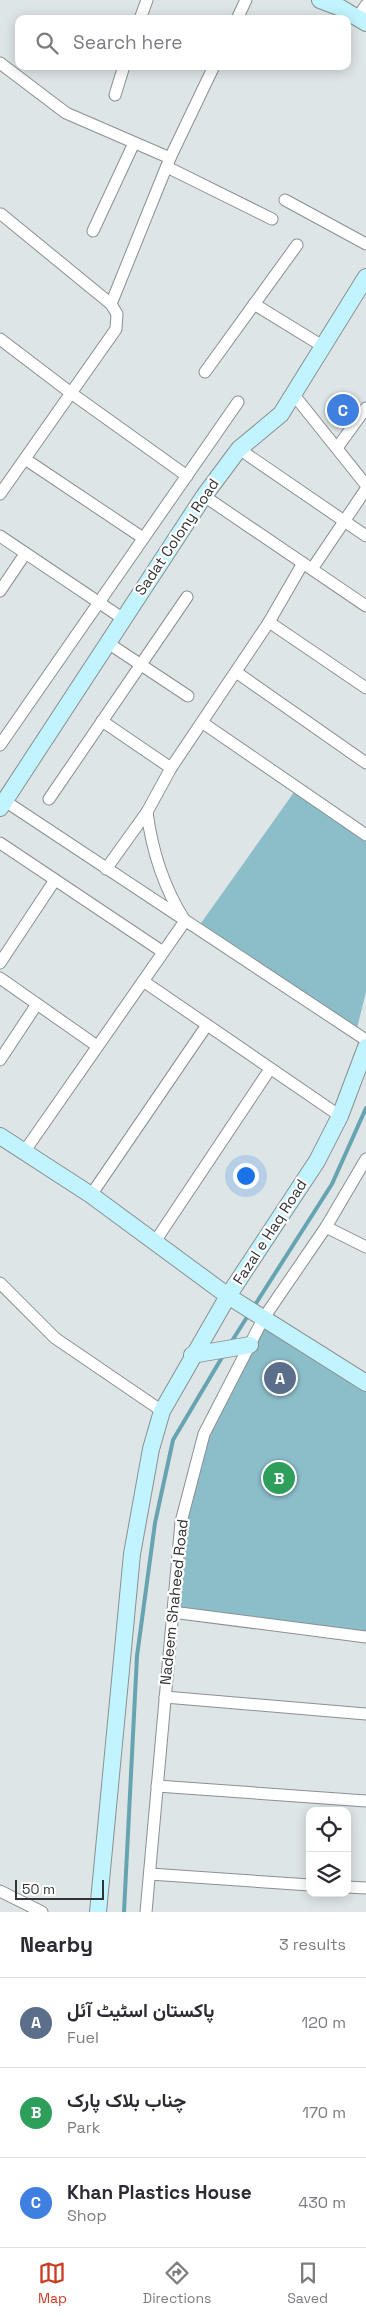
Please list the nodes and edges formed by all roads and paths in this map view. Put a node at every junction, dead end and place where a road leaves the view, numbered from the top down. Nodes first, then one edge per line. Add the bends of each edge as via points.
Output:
1 (147, 0) edge
2 (246, 0) edge
3 (320, 0) edge
4 (141, 15) edge
5 (239, 15) edge
6 (363, 15) edge
7 (0, 63) edge
8 (123, 70) edge
9 (212, 70) edge
10 (114, 95) dead end
11 (134, 143) junction
12 (168, 163) junction
13 (285, 200) dead end
14 (1, 214) edge
15 (272, 219) dead end
16 (93, 231) dead end
17 (366, 244) edge
18 (297, 245) dead end
19 (366, 277) edge
20 (112, 304) junction
21 (254, 304) junction
22 (0, 338) edge
23 (324, 347) junction
24 (205, 372) dead end
25 (71, 393) junction
26 (294, 395) junction
27 (238, 402) dead end
28 (366, 408) edge
29 (337, 448) junction
30 (238, 449) junction
31 (25, 459) junction
32 (187, 476) junction
33 (366, 485) edge
34 (366, 489) edge
35 (0, 494) edge
36 (204, 496) junction
37 (343, 520) junction
38 (0, 536) edge
39 (366, 536) edge
40 (143, 538) junction
41 (26, 554) junction
42 (307, 566) junction
43 (0, 592) edge
44 (186, 598) dead end
45 (98, 603) junction
46 (366, 606) edge
47 (122, 618) junction
48 (269, 622) junction
49 (108, 643) junction
50 (140, 665) junction
51 (236, 672) junction
52 (366, 688) edge
53 (188, 696) dead end
54 (102, 721) junction
55 (203, 722) junction
56 (0, 745) edge
57 (366, 763) edge
58 (171, 768) junction
59 (49, 799) dead end
60 (2, 805) edge
61 (147, 812) junction
62 (366, 835) edge
63 (0, 843) edge
64 (106, 869) junction
65 (55, 880) junction
66 (185, 921) junction
67 (163, 952) junction
68 (0, 963) edge
69 (0, 978) edge
70 (143, 981) junction
71 (37, 1004) junction
72 (207, 1025) junction
73 (366, 1040) edge
74 (97, 1046) junction
75 (366, 1047) edge
76 (0, 1060) edge
77 (270, 1069) junction
78 (340, 1116) junction
79 (0, 1136) edge
80 (24, 1152) junction
81 (366, 1159) edge
82 (362, 1175) edge
83 (91, 1196) junction
84 (326, 1227) junction
85 (154, 1243) junction
86 (366, 1247) edge
87 (0, 1284) edge
88 (232, 1299) junction
89 (261, 1317) junction
90 (248, 1345) junction
91 (192, 1355) junction
92 (366, 1383) edge
93 (162, 1411) junction
94 (172, 1612) junction
95 (366, 1637) edge
96 (165, 1697) junction
97 (366, 1714) edge
98 (157, 1786) junction
99 (366, 1801) edge
100 (150, 1874) junction
101 (306, 1885) edge
102 (351, 1887) edge
103 (366, 1888) edge
104 (0, 1891) edge
105 (42, 1912) edge
106 (98, 1912) edge
107 (146, 1912) edge

1 - 4 street
2 - 5 street
3 - 6 street
7 - 11 street via 66,114
8 - 10 street
9 - 12 street
11 - 12 street
11 - 16 street
12 - 15 street
12 - 20 street
13 - 17 street
14 - 20 street
18 - 21 street
19 - 23 street, Sadat Colony Road
20 - 25 street via 117,314 116,329
21 - 23 street
21 - 24 street
22 - 25 street
23 - 26 street, Sadat Colony Road
25 - 31 street
25 - 32 street
26 - 29 street
26 - 30 street, Sadat Colony Road via 281,414
27 - 32 street
28 - 29 street
29 - 33 street
30 - 36 street, Sadat Colony Road
30 - 37 street
31 - 35 street
31 - 40 street
32 - 40 street
34 - 37 street
36 - 42 street
36 - 47 street, Sadat Colony Road
37 - 39 street
37 - 42 street
38 - 41 street
40 - 45 street
41 - 43 street
41 - 45 street
42 - 46 street
42 - 48 street
44 - 50 street
45 - 47 street
45 - 56 street
47 - 49 street, Sadat Colony Road
48 - 51 street
48 - 52 street
49 - 50 street
49 - 60 street, Sadat Colony Road
50 - 53 street
50 - 54 street
51 - 55 street
51 - 57 street
54 - 58 street
54 - 59 street
55 - 58 street
55 - 62 street
58 - 61 street
60 - 64 street
61 - 64 street
61 - 66 street via 161,875
63 - 65 street
64 - 66 street
65 - 67 street
65 - 68 street
66 - 67 street
66 - 73 street
67 - 70 street
69 - 71 street
70 - 72 street
70 - 74 street
71 - 74 street
71 - 76 street
72 - 77 street
72 - 83 street
74 - 80 street
75 - 78 street, Fazal e Haq Road
77 - 78 street
77 - 85 street
78 - 88 street, Fazal e Haq Road via 317,1160
79 - 80 street
80 - 83 street
81 - 82 street, Nadeem Shaheed Road
82 - 84 street, Nadeem Shaheed Road
83 - 85 street
84 - 86 street
84 - 89 street, Nadeem Shaheed Road
85 - 88 street
87 - 93 street via 55,1338
88 - 89 street
88 - 91 street, Fazal e Haq Road
89 - 90 street, Nadeem Shaheed Road
89 - 92 street
90 - 91 street
90 - 94 street, Nadeem Shaheed Road via 204,1434 181,1522
91 - 93 street, Fazal e Haq Road
93 - 106 street via 151,1449 132,1554
94 - 95 street
94 - 96 street, Nadeem Shaheed Road
96 - 97 street
96 - 98 street, Nadeem Shaheed Road
98 - 99 street
98 - 100 street, Nadeem Shaheed Road
100 - 101 street
100 - 107 street, Nadeem Shaheed Road
102 - 103 street
104 - 105 street

